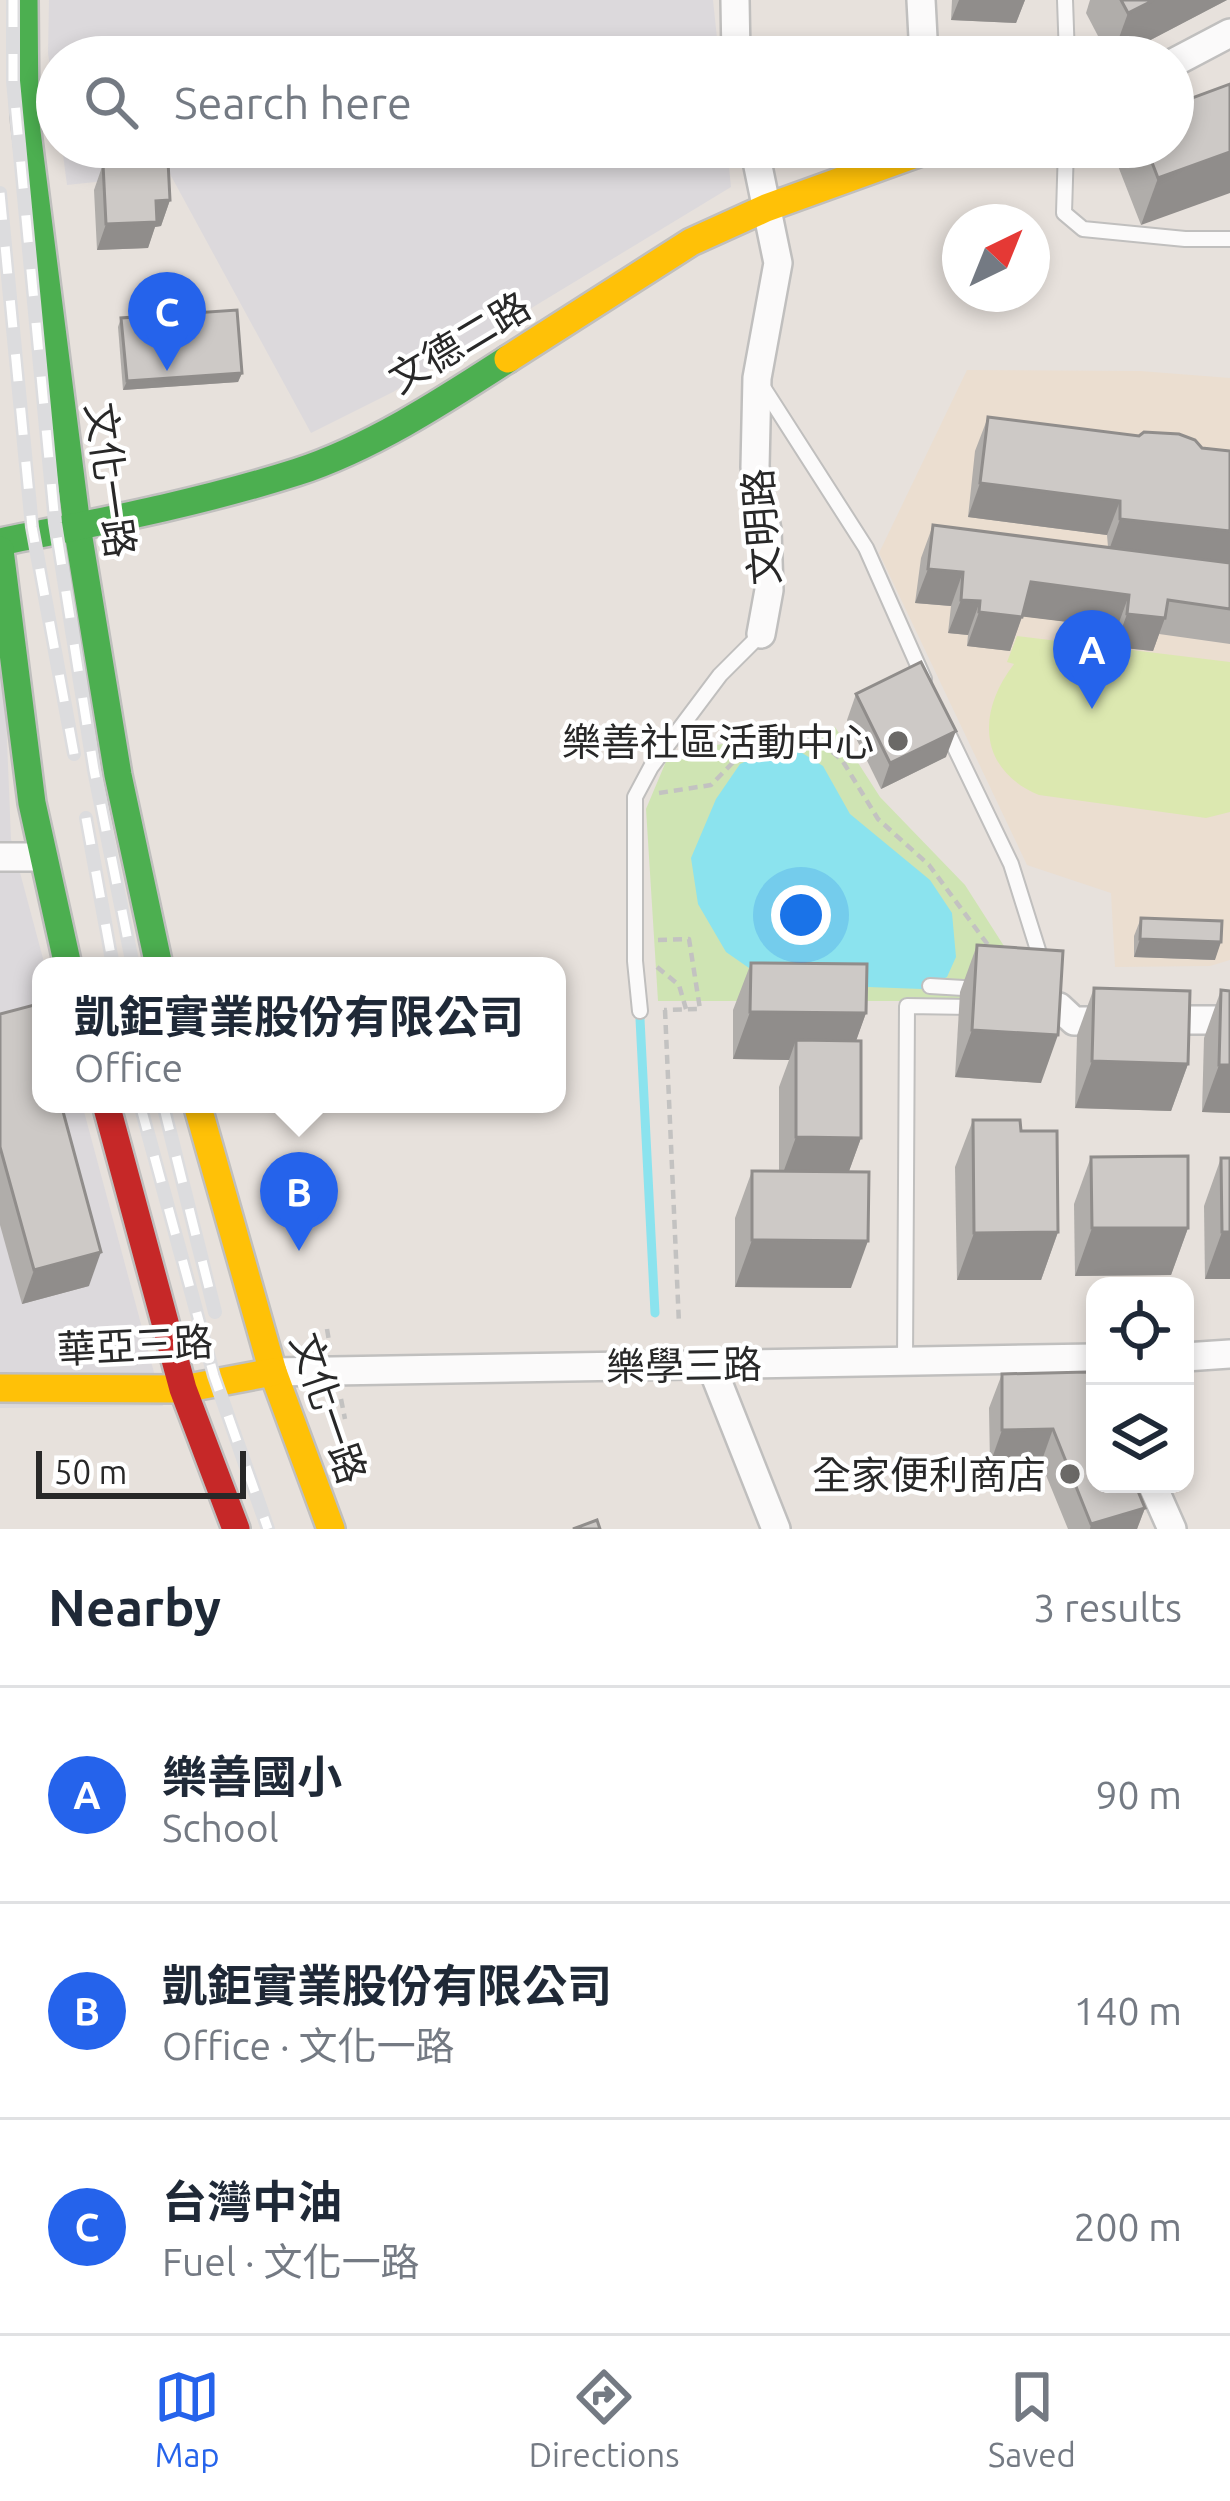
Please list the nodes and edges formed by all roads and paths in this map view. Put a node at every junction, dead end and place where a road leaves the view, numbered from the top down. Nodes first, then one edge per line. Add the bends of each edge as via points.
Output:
1 (24, 0) edge
2 (735, 0) edge
3 (921, 0) edge
4 (1065, 0) edge
5 (1230, 33) edge
6 (736, 36) edge
7 (923, 36) edge
8 (1066, 36) edge
9 (1194, 53) edge
10 (12, 116) edge
11 (758, 168) edge
12 (876, 168) edge
13 (1065, 168) edge
14 (766, 208) junction
15 (1230, 239) edge
16 (757, 378) junction
17 (77, 526) junction
18 (0, 546) edge
19 (760, 634) joint
20 (932, 697) edge
21 (941, 718) edge
22 (635, 797) junction
23 (0, 856) edge
24 (42, 857) junction
25 (636, 941) junction
26 (66, 957) edge
27 (157, 957) edge
28 (1006, 961) edge
29 (635, 962) junction
30 (929, 986) dead end
31 (990, 989) edge
32 (1049, 997) joint
33 (994, 1007) edge
34 (665, 1010) junction
35 (686, 1010) junction
36 (640, 1011) joint
37 (1230, 1020) edge
38 (108, 1113) edge
39 (200, 1113) edge
40 (679, 1324) dead end
41 (1230, 1354) edge
42 (1194, 1356) edge
43 (1086, 1358) edge
44 (905, 1361) junction
45 (712, 1365) junction
46 (272, 1372) junction
47 (0, 1388) edge
48 (183, 1389) junction
49 (1156, 1493) edge
50 (236, 1529) edge
51 (331, 1529) edge
52 (776, 1529) edge
53 (1172, 1529) edge

1 - 10 street, 文化一路
2 - 6 street
3 - 7 street
4 - 8 lane
5 - 9 street
10 - 17 street, 文化一路
11 - 14 street, 文明路
12 - 14 street, 文德二路
13 - 15 lane via 1064,213 1083,229
14 - 16 street, 文明路 via 778,263
14 - 17 street, 文德二路 via 691,242 477,380 317,463
16 - 19 street, 文明路 via 755,466 769,590
16 - 20 lane via 866,548
17 - 18 street, 文德二路
17 - 27 street, 文化一路
18 - 24 street
19 - 22 lane, 文明路 via 720,675
21 - 32 lane via 1011,864
22 - 25 lane
22 - 28 path via 711,785 746,749 787,737 819,741 842,760 878,820 929,865
23 - 24 street
24 - 26 street
25 - 29 lane
25 - 35 path via 689,939 700,1009
29 - 35 path via 667,971
29 - 36 lane
30 - 31 lane
32 - 37 street via 1075,1021
33 - 44 lane via 907,1006
34 - 35 path
34 - 36 path
34 - 40 path
38 - 48 street
39 - 46 street, 文化一路
41 - 42 street
43 - 44 street, 樂學三路
44 - 45 street, 樂學三路
45 - 46 street, 樂學三路
45 - 52 street
46 - 48 street, 華亞三路
46 - 51 street, 文化一路
47 - 48 street, 華亞三路
48 - 50 street
49 - 53 street

